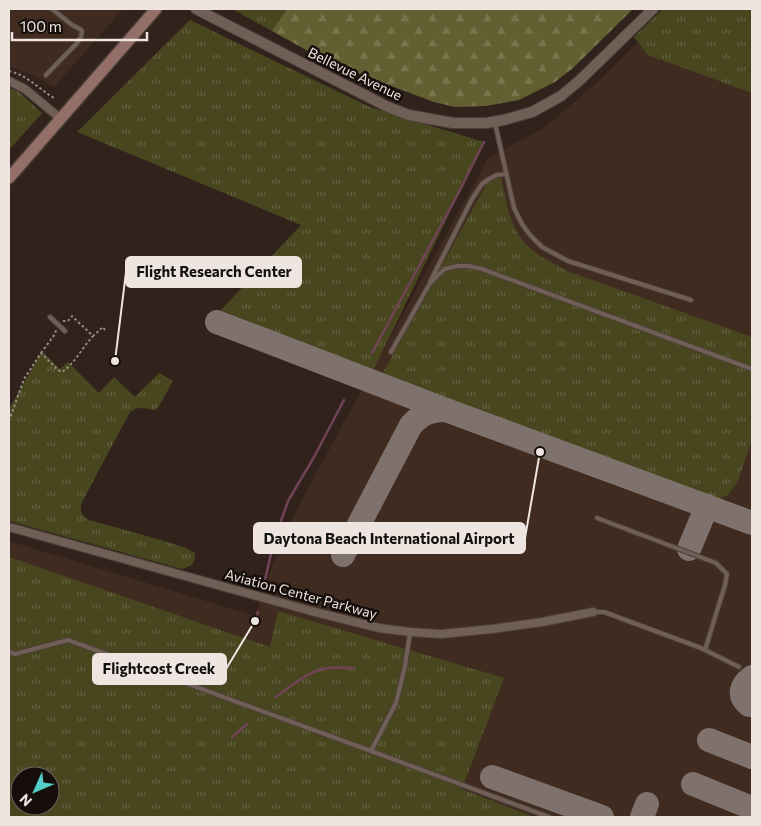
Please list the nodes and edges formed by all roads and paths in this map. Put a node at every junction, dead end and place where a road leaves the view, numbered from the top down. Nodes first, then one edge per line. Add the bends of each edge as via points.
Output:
1 (52, 9) edge
2 (156, 9) edge
3 (196, 9) edge
4 (653, 9) edge
5 (46, 75) dead end
6 (9, 81) edge
7 (60, 119) junction
8 (495, 121) junction
9 (506, 174) junction
10 (9, 178) edge
11 (428, 284) junction
12 (691, 300) dead end
13 (50, 317) dead end
14 (62, 321) dead end
15 (57, 327) dead end
16 (105, 330) dead end
17 (65, 331) dead end
18 (93, 336) junction
19 (391, 352) dead end
20 (41, 353) junction
21 (752, 369) edge
22 (9, 422) edge
23 (597, 518) dead end
24 (9, 526) edge
25 (592, 612) joint
26 (410, 632) junction
27 (705, 650) junction
28 (9, 652) edge
29 (739, 667) dead end
30 (371, 750) junction
31 (550, 817) edge

1 - 5 lane via 82,31 77,43
2 - 7 main road
3 - 8 street, Bellevue Avenue via 409,115 453,123
4 - 8 street, Bellevue Avenue via 561,96 532,112
6 - 7 street via 25,89
7 - 10 main road
8 - 9 lane
9 - 11 lane via 489,178 482,184
9 - 12 lane via 514,208 522,224 542,247 568,261
11 - 19 lane
11 - 21 lane via 445,269 470,266 482,269
13 - 17 lane
14 - 18 path via 68,321 72,316
15 - 20 path
16 - 18 path via 102,327
18 - 20 path via 62,372
20 - 22 path via 24,379
23 - 27 lane via 716,563 727,574
24 - 26 street, Aviation Center Parkway via 311,611 379,628
25 - 26 street, Aviation Center Parkway via 492,629 441,634
25 - 27 lane via 604,612
26 - 30 lane via 396,703
27 - 29 lane
28 - 30 lane via 15,654 68,640
30 - 31 lane

